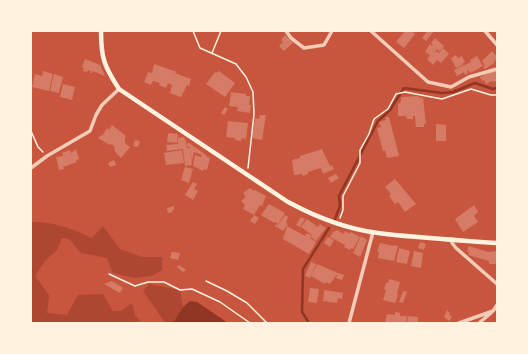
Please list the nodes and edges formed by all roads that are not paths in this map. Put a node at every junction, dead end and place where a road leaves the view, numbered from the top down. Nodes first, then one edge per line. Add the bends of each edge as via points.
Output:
1 (100, 31) edge
2 (286, 31) edge
3 (332, 31) edge
4 (371, 31) edge
5 (485, 31) edge
6 (497, 45) edge
7 (497, 69) edge
8 (119, 89) junction
9 (31, 168) edge
10 (373, 232) junction
11 (452, 239) junction
12 (497, 243) edge
13 (497, 284) edge
14 (497, 305) edge
15 (493, 311) junction
16 (350, 323) edge
17 (459, 323) edge
18 (479, 323) edge

1 - 8 main road via 103,59
2 - 3 street via 304,48 324,45
4 - 7 street via 428,82 451,87 469,76
5 - 6 street
8 - 9 street via 102,105 90,131
8 - 10 main road via 288,202 312,214
10 - 11 main road
10 - 16 street
11 - 12 main road
11 - 13 street via 456,248
14 - 15 street
15 - 17 street
15 - 18 street

